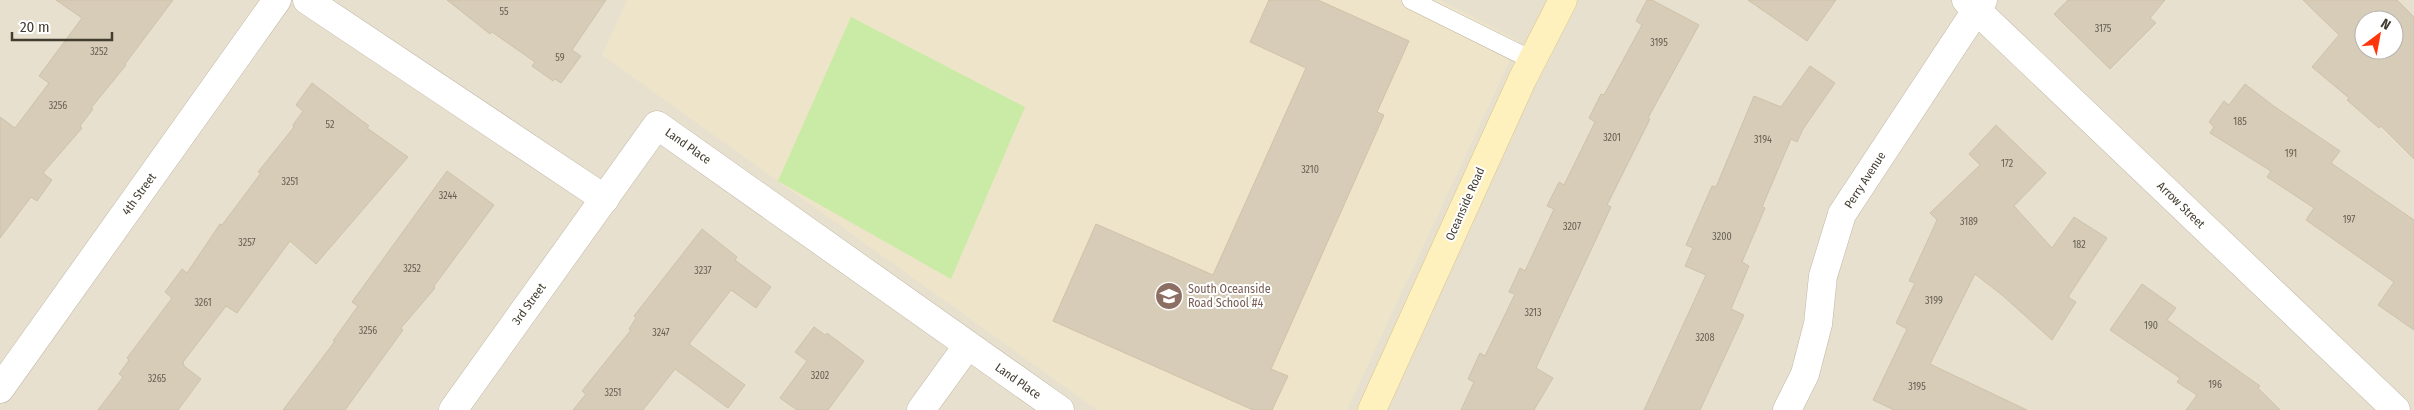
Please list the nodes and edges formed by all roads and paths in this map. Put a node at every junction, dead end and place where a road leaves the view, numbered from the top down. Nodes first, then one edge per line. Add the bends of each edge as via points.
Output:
1 (278, 0) edge
2 (307, 0) edge
3 (1411, 0) edge
4 (1563, 0) edge
5 (1975, 3) edge
6 (1532, 60) junction
7 (605, 198) junction
8 (968, 345) junction
9 (0, 389) edge
10 (454, 410) edge
11 (921, 410) edge
12 (1060, 410) edge
13 (1372, 410) edge
14 (1787, 410) edge
15 (2396, 410) edge

1 - 9 street, 4th Street
2 - 7 street
3 - 6 lane
4 - 6 main road, Oceanside Road
5 - 14 street, Perry Avenue via 1842,214 1823,276 1818,324 1805,374
5 - 15 street, Arrow Street
6 - 13 main road, Oceanside Road
7 - 8 street, Land Place via 657,125
7 - 10 street, 3rd Street
8 - 11 street
8 - 12 street, Land Place

